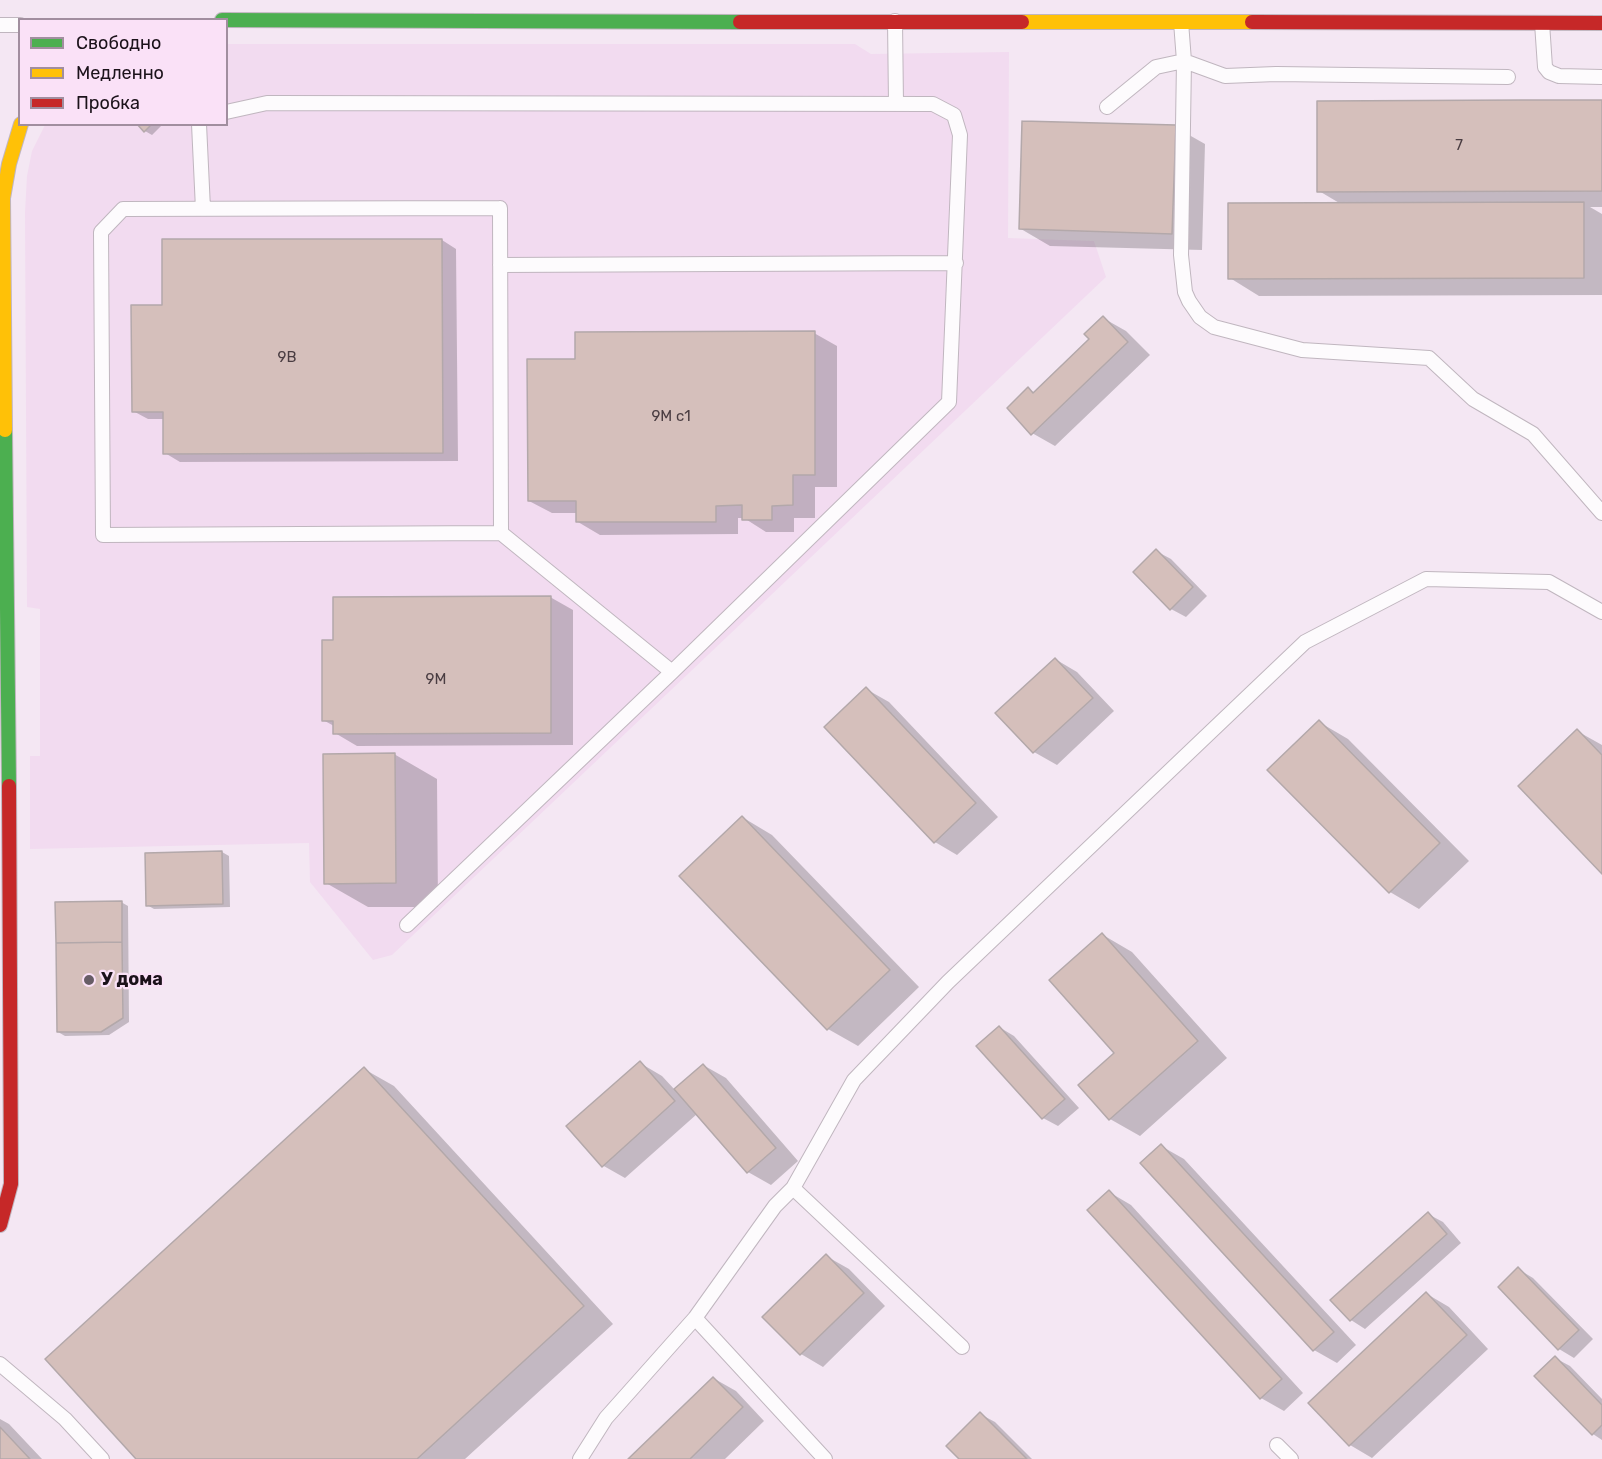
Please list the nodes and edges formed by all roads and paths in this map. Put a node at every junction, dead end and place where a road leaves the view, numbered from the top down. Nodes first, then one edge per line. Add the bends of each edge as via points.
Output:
1 (228, 20) edge
2 (895, 21) junction
3 (1181, 22) junction
4 (1542, 22) junction
5 (1602, 23) edge
6 (0, 25) edge
7 (18, 25) edge
8 (1184, 61) junction
9 (1508, 77) dead end
10 (1602, 77) edge
11 (896, 104) junction
12 (1107, 107) dead end
13 (228, 112) edge
14 (20, 126) edge
15 (200, 126) edge
16 (4, 164) edge
17 (203, 209) junction
18 (956, 263) junction
19 (500, 265) junction
20 (1602, 513) edge
21 (501, 533) junction
22 (1602, 612) edge
23 (672, 672) junction
24 (4, 772) edge
25 (407, 924) dead end
26 (6, 983) edge
27 (793, 1188) junction
28 (0, 1225) edge
29 (695, 1318) junction
30 (962, 1347) dead end
31 (0, 1364) edge
32 (1277, 1445) dead end
33 (102, 1459) edge
34 (580, 1459) edge
35 (825, 1459) edge
36 (1291, 1459) edge

1 - 2 street
2 - 3 street
2 - 11 lane
3 - 4 street
3 - 8 lane
4 - 5 street
4 - 10 lane via 1545,67 1549,72 1559,76
6 - 7 lane
8 - 9 lane via 1226,76
8 - 12 lane via 1156,67
8 - 20 lane via 1181,255 1185,292 1200,316 1214,327 1302,350 1429,358 1473,399 1533,434
11 - 13 lane via 267,103
11 - 18 lane via 933,104 954,115 960,135
14 - 16 street
15 - 17 lane
16 - 24 street
17 - 19 lane via 500,207
17 - 21 lane via 123,209 101,232 103,535
18 - 19 lane
18 - 23 lane via 949,402
19 - 21 lane
21 - 23 lane
22 - 27 lane via 1549,582 1426,579 1305,642 948,982 854,1080
23 - 25 lane
24 - 26 street
26 - 28 street via 11,1184
27 - 29 lane via 775,1206
27 - 30 lane
29 - 34 lane via 606,1418
29 - 35 lane
31 - 33 lane via 65,1419
32 - 36 lane

